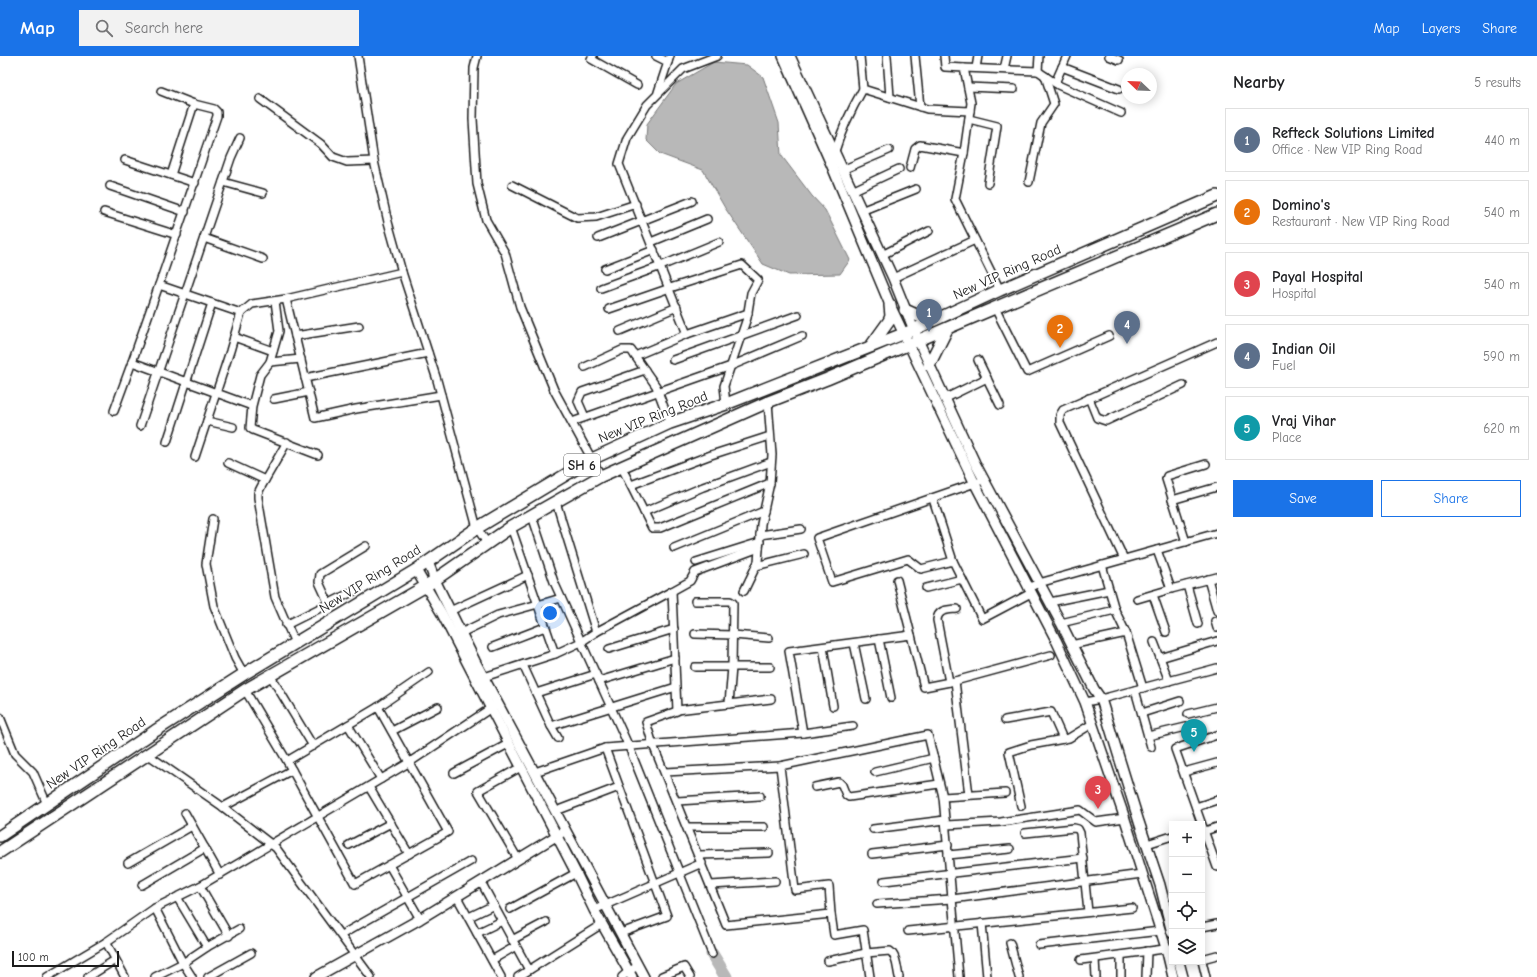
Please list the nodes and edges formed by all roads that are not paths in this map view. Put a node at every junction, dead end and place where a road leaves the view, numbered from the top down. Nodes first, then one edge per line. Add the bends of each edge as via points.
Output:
1 (358, 56) edge
2 (477, 56) edge
3 (593, 56) edge
4 (656, 56) edge
5 (718, 56) edge
6 (783, 56) edge
7 (790, 56) edge
8 (860, 56) edge
9 (887, 56) edge
10 (914, 56) edge
11 (944, 56) edge
12 (978, 56) edge
13 (1007, 56) edge
14 (1039, 56) edge
15 (1067, 56) edge
16 (1109, 56) edge
17 (669, 59) edge
18 (1119, 60) dead end
19 (1062, 67) junction
20 (964, 68) junction
21 (976, 68) junction
22 (1004, 69) junction
23 (1038, 71) junction
24 (1045, 76) junction
25 (1055, 83) junction
26 (637, 84) dead end
27 (968, 87) junction
28 (863, 89) junction
29 (1014, 89) dead end
30 (1119, 89) dead end
31 (161, 91) dead end
32 (658, 94) junction
33 (890, 98) junction
34 (260, 99) dead end
35 (194, 104) junction
36 (920, 107) junction
37 (970, 111) junction
38 (1121, 113) dead end
39 (969, 119) junction
40 (240, 138) dead end
41 (889, 150) dead end
42 (964, 153) junction
43 (834, 154) junction
44 (125, 160) dead end
45 (374, 161) junction
46 (832, 164) junction
47 (910, 168) dead end
48 (899, 169) dead end
49 (842, 170) junction
50 (171, 175) junction
51 (223, 182) junction
52 (1029, 182) dead end
53 (195, 183) junction
54 (988, 183) dead end
55 (512, 185) dead end
56 (110, 186) dead end
57 (916, 189) dead end
58 (852, 191) junction
59 (263, 193) dead end
60 (1217, 196) edge
61 (692, 201) dead end
62 (636, 204) junction
63 (861, 210) junction
64 (104, 212) dead end
65 (185, 212) junction
66 (1217, 214) edge
67 (707, 219) dead end
68 (642, 221) junction
69 (929, 231) dead end
70 (1131, 234) junction
71 (177, 235) junction
72 (204, 238) junction
73 (598, 238) dead end
74 (974, 240) junction
75 (720, 242) dead end
76 (652, 246) junction
77 (1137, 248) junction
78 (882, 255) junction
79 (263, 259) dead end
80 (661, 266) junction
81 (605, 269) dead end
82 (402, 272) junction
83 (1036, 275) junction
84 (893, 278) junction
85 (159, 285) junction
86 (600, 288) dead end
87 (670, 288) junction
88 (1042, 288) junction
89 (1000, 290) junction
90 (185, 294) junction
91 (286, 299) junction
92 (275, 301) junction
93 (212, 303) junction
94 (890, 305) junction
95 (677, 307) junction
96 (995, 308) junction
97 (609, 309) dead end
98 (905, 310) junction
99 (241, 313) junction
100 (748, 313) junction
101 (798, 314) dead end
102 (934, 320) junction
103 (359, 326) dead end
104 (947, 329) junction
105 (620, 331) dead end
106 (687, 334) junction
107 (742, 334) junction
108 (295, 336) junction
109 (802, 336) dead end
110 (1109, 336) dead end
111 (234, 337) junction
112 (911, 337) junction
113 (1217, 342) edge
114 (870, 347) junction
115 (273, 351) junction
116 (428, 353) junction
117 (636, 356) junction
118 (301, 359) junction
119 (673, 360) dead end
120 (978, 360) dead end
121 (132, 362) junction
122 (270, 362) junction
123 (929, 365) junction
124 (731, 366) junction
125 (585, 368) dead end
126 (645, 370) junction
127 (159, 372) junction
128 (305, 378) junction
129 (987, 378) junction
130 (187, 382) junction
131 (1183, 385) dead end
132 (309, 392) junction
133 (658, 392) junction
134 (216, 393) junction
135 (441, 394) junction
136 (944, 398) junction
137 (1089, 398) junction
138 (274, 399) dead end
139 (768, 402) junction
140 (726, 404) junction
141 (1000, 405) dead end
142 (252, 406) junction
143 (114, 411) dead end
144 (585, 417) junction
145 (207, 421) junction
146 (572, 422) junction
147 (670, 423) junction
148 (140, 426) dead end
149 (233, 428) dead end
150 (770, 436) junction
151 (167, 442) dead end
152 (287, 442) junction
153 (318, 455) dead end
154 (195, 457) dead end
155 (592, 459) junction
156 (771, 462) junction
157 (228, 463) dead end
158 (1206, 464) dead end
159 (621, 466) junction
160 (601, 476) junction
161 (265, 480) junction
162 (984, 480) junction
163 (770, 483) junction
164 (975, 484) junction
165 (631, 485) junction
166 (1216, 489) edge
167 (933, 499) junction
168 (1172, 500) junction
169 (556, 502) junction
170 (764, 511) junction
171 (644, 512) junction
172 (532, 516) junction
173 (213, 519) dead end
174 (511, 527) junction
175 (477, 528) junction
176 (801, 529) dead end
177 (1217, 533) edge
178 (760, 541) junction
179 (1186, 542) junction
180 (487, 543) junction
181 (366, 546) dead end
182 (674, 548) dead end
183 (1157, 550) junction
184 (804, 554) dead end
185 (1124, 559) junction
186 (428, 562) junction
187 (696, 562) dead end
188 (953, 562) junction
189 (1102, 565) junction
190 (756, 566) junction
191 (416, 570) junction
192 (528, 575) junction
193 (1217, 577) edge
194 (962, 579) junction
195 (1208, 579) junction
196 (897, 580) dead end
197 (430, 583) junction
198 (1039, 583) junction
199 (1187, 585) junction
200 (926, 588) dead end
201 (358, 589) dead end
202 (1171, 589) junction
203 (1030, 590) junction
204 (1109, 590) junction
205 (744, 591) dead end
206 (672, 592) junction
207 (1153, 595) junction
208 (561, 598) junction
209 (1137, 599) dead end
210 (695, 601) dead end
211 (1050, 602) junction
212 (329, 604) junction
213 (538, 605) junction
214 (957, 609) dead end
215 (1115, 610) junction
216 (450, 611) junction
217 (1217, 611) edge
218 (1061, 623) junction
219 (1198, 624) dead end
220 (286, 626) junction
221 (545, 627) junction
222 (674, 629) junction
223 (596, 632) junction
224 (1166, 632) dead end
225 (461, 633) junction
226 (1126, 633) junction
227 (695, 634) dead end
228 (733, 635) junction
229 (911, 635) junction
230 (769, 638) dead end
231 (879, 639) junction
232 (1217, 641) edge
233 (581, 642) junction
234 (1154, 642) dead end
235 (854, 643) junction
236 (295, 644) junction
237 (1072, 645) junction
238 (493, 647) dead end
239 (823, 647) junction
240 (609, 649) dead end
241 (555, 654) junction
242 (1051, 655) dead end
243 (675, 658) junction
244 (1160, 658) junction
245 (524, 665) junction
246 (696, 666) dead end
247 (732, 667) junction
248 (770, 668) dead end
249 (1217, 668) edge
250 (429, 672) dead end
251 (244, 674) junction
252 (596, 674) junction
253 (270, 675) junction
254 (484, 677) junction
255 (599, 681) junction
256 (952, 681) junction
257 (1169, 681) junction
258 (676, 687) junction
259 (1143, 688) junction
260 (245, 690) junction
261 (1135, 690) junction
262 (536, 693) junction
263 (891, 698) dead end
264 (771, 699) dead end
265 (866, 699) dead end
266 (1102, 699) junction
267 (1180, 701) dead end
268 (1085, 702) junction
269 (498, 704) junction
270 (729, 704) junction
271 (833, 706) dead end
272 (378, 707) junction
273 (438, 707) dead end
274 (1217, 707) edge
275 (612, 708) junction
276 (490, 709) junction
277 (677, 710) junction
278 (1142, 713) junction
279 (1188, 714) dead end
280 (0, 717) edge
281 (1005, 720) dead end
282 (1092, 724) junction
283 (348, 725) junction
284 (551, 726) junction
285 (853, 726) dead end
286 (1186, 727) dead end
287 (392, 731) junction
288 (803, 733) junction
289 (1148, 736) junction
290 (1217, 736) edge
291 (558, 738) dead end
292 (1063, 739) junction
293 (508, 744) junction
294 (653, 745) junction
295 (313, 746) junction
296 (629, 747) junction
297 (605, 748) junction
298 (1151, 748) dead end
299 (148, 754) junction
300 (934, 758) junction
301 (287, 761) junction
302 (410, 762) junction
303 (1217, 763) edge
304 (780, 766) junction
305 (521, 767) junction
306 (292, 770) junction
307 (535, 772) junction
308 (665, 772) junction
309 (875, 772) dead end
310 (1184, 772) junction
311 (454, 773) dead end
312 (381, 779) junction
313 (939, 784) junction
314 (369, 787) junction
315 (619, 787) junction
316 (815, 787) dead end
317 (1005, 793) dead end
318 (969, 795) junction
319 (760, 796) dead end
320 (943, 797) junction
321 (1217, 800) edge
322 (677, 801) junction
323 (47, 804) junction
324 (1021, 806) dead end
325 (223, 807) junction
326 (1196, 807) junction
327 (561, 809) dead end
328 (185, 814) dead end
329 (318, 817) junction
330 (1125, 818) junction
331 (1201, 821) edge
332 (391, 823) junction
333 (945, 823) junction
334 (192, 826) junction
335 (688, 827) junction
336 (764, 827) dead end
337 (1205, 827) edge
338 (1217, 828) edge
339 (873, 829) dead end
340 (566, 830) junction
341 (1205, 832) edge
342 (1025, 833) dead end
343 (0, 835) edge
344 (557, 835) junction
345 (1169, 837) edge
346 (272, 844) junction
347 (1146, 844) junction
348 (948, 845) junction
349 (349, 846) dead end
350 (205, 848) junction
351 (1010, 849) dead end
352 (0, 852) edge
353 (769, 853) dead end
354 (409, 854) junction
355 (872, 854) dead end
356 (699, 855) junction
357 (948, 855) junction
358 (1083, 858) junction
359 (518, 859) junction
360 (471, 861) dead end
361 (128, 863) dead end
362 (702, 863) junction
363 (389, 865) junction
364 (1217, 865) edge
365 (950, 872) junction
366 (576, 873) junction
367 (680, 873) junction
368 (1142, 874) junction
369 (220, 875) junction
370 (775, 881) dead end
371 (884, 881) dead end
372 (481, 882) junction
373 (655, 882) junction
374 (1084, 882) junction
375 (142, 885) dead end
376 (711, 885) junction
377 (200, 886) junction
378 (177, 897) junction
379 (407, 897) junction
380 (457, 897) junction
381 (952, 899) junction
382 (877, 904) dead end
383 (494, 905) junction
384 (606, 905) junction
385 (155, 908) junction
386 (1132, 908) dead end
387 (510, 909) dead end
388 (594, 910) junction
389 (1088, 912) junction
390 (831, 914) junction
391 (468, 917) junction
392 (420, 919) junction
393 (502, 921) junction
394 (546, 922) dead end
395 (982, 923) junction
396 (602, 924) junction
397 (1217, 924) edge
398 (955, 925) junction
399 (1205, 926) edge
400 (239, 929) dead end
401 (1171, 929) edge
402 (908, 931) dead end
403 (1160, 931) junction
404 (477, 933) junction
405 (621, 933) junction
406 (341, 935) junction
407 (229, 936) junction
408 (106, 942) junction
409 (514, 943) junction
410 (1010, 943) dead end
411 (1039, 944) dead end
412 (207, 947) junction
413 (1169, 948) edge
414 (1147, 951) junction
415 (251, 953) dead end
416 (866, 953) junction
417 (712, 954) dead end
418 (356, 955) junction
419 (1121, 955) junction
420 (1217, 955) edge
421 (1095, 958) junction
422 (1205, 959) edge
423 (115, 960) junction
424 (492, 960) junction
425 (1081, 960) dead end
426 (828, 961) dead end
427 (182, 963) junction
428 (1171, 965) edge
429 (1180, 965) edge
430 (1203, 965) edge
431 (638, 966) junction
432 (529, 970) junction
433 (627, 975) edge
434 (662, 976) dead end
435 (46, 977) edge
436 (88, 977) edge
437 (125, 977) edge
438 (155, 977) edge
439 (192, 977) edge
440 (208, 977) edge
441 (316, 977) edge
442 (371, 977) edge
443 (501, 977) edge
444 (518, 977) edge
445 (644, 977) edge
446 (690, 977) edge
447 (870, 977) edge
448 (899, 977) edge
449 (959, 977) edge
450 (987, 977) edge
451 (1019, 977) edge
452 (1096, 977) edge
453 (1121, 977) edge
454 (1146, 977) edge
455 (1173, 977) edge
456 (1183, 977) edge
457 (1206, 977) edge

1 - 45 street
2 - 146 street via 474,68 473,119 477,184 486,220 505,253 520,307 554,390
3 - 26 street via 591,59
4 - 17 street
5 - 32 street via 683,69
6 - 46 street
7 - 43 street
8 - 28 street
9 - 33 street
10 - 36 street
11 - 20 street via 945,67
12 - 21 street
13 - 22 street
14 - 23 street
15 - 19 street
16 - 18 street
17 - 32 street
19 - 25 street
19 - 30 street
20 - 21 street
20 - 27 street
21 - 22 street
22 - 23 street
23 - 24 street
24 - 25 street
24 - 52 street via 1054,104 1041,123
25 - 38 street
27 - 29 street
27 - 37 street
28 - 33 street
28 - 43 street via 848,117
31 - 35 street
32 - 62 street via 647,105 628,138 619,164
33 - 36 street
34 - 45 street via 321,144 333,157 347,162
35 - 50 street
35 - 53 street via 217,112
36 - 37 street
37 - 39 street
39 - 42 street
39 - 54 street via 997,126
40 - 51 street
41 - 49 street
42 - 47 street via 920,145 915,149
42 - 74 street via 955,199
43 - 46 street
43 - 49 street
44 - 50 street
45 - 82 street
46 - 94 street
48 - 58 street
49 - 58 street
50 - 53 street
51 - 59 street
51 - 72 street
53 - 65 street
55 - 62 street via 577,218 596,217
56 - 65 street
57 - 63 street
58 - 63 street
60 - 70 main road, New VIP Ring Road / SH 6
61 - 68 street
62 - 68 street
63 - 78 street
64 - 71 street
65 - 71 street
66 - 77 main road, New VIP Ring Road / SH 6
67 - 76 street
68 - 73 street
68 - 76 street
69 - 78 street
70 - 77 main road
70 - 83 main road, New VIP Ring Road / SH 6
71 - 85 street
72 - 79 street
72 - 90 street
74 - 84 street
74 - 89 street
75 - 80 street
76 - 80 street
76 - 81 street
77 - 88 main road, New VIP Ring Road / SH 6
78 - 84 street
80 - 86 street
80 - 87 street
82 - 91 street
82 - 116 street
83 - 88 main road
83 - 89 main road, New VIP Ring Road / SH 6
84 - 98 street
85 - 90 street
85 - 121 street
87 - 95 street
87 - 97 street
87 - 100 street via 742,265 758,280 751,294
88 - 96 main road, New VIP Ring Road / SH 6
89 - 102 main road, New VIP Ring Road / SH 6
90 - 93 street
90 - 127 street
91 - 92 street
91 - 108 street
92 - 99 street via 252,304
92 - 115 street via 279,331
93 - 99 street
93 - 130 street
94 - 112 street
94 - 114 main road via 889,321
95 - 105 street
95 - 106 street
96 - 104 main road, New VIP Ring Road / SH 6
96 - 110 street via 1026,372
98 - 102 main road
98 - 112 street
99 - 111 street
100 - 106 street
100 - 107 street
101 - 107 street
102 - 112 main road, New VIP Ring Road / SH 6
103 - 108 street
104 - 112 main road, New VIP Ring Road / SH 6
104 - 123 main road
106 - 117 street
107 - 119 street
107 - 124 street
108 - 118 street
109 - 124 street
111 - 115 street
111 - 134 street
112 - 114 main road, New VIP Ring Road / SH 6
112 - 123 street
112 - 139 main road, New VIP Ring Road / SH 6 via 827,379
112 - 164 street
113 - 137 street
114 - 140 main road, New VIP Ring Road / SH 6
115 - 122 street
116 - 128 street
116 - 135 street
117 - 125 street via 631,350 622,350
117 - 126 street
118 - 122 street
118 - 128 street
120 - 129 street
121 - 127 street
121 - 143 street
122 - 142 street via 260,375
123 - 136 street
124 - 133 street
124 - 140 street via 724,386
126 - 133 street
126 - 144 street via 582,392 578,401
127 - 130 street
127 - 148 street
128 - 132 street
129 - 136 street
129 - 141 street
130 - 134 street
130 - 151 street
131 - 137 street via 1106,421 1097,418
132 - 135 street via 315,418
132 - 138 street
133 - 144 street
133 - 147 street
134 - 142 street
134 - 145 street
135 - 175 street
136 - 162 street
137 - 185 street via 1063,410 1060,423
139 - 150 street
139 - 159 main road, New VIP Ring Road / SH 6
140 - 147 main road, New VIP Ring Road / SH 6
142 - 152 street via 250,428
144 - 146 street
145 - 149 street
145 - 154 street
146 - 155 street
147 - 155 main road, New VIP Ring Road / SH 6
150 - 156 street
150 - 165 street via 710,455
152 - 153 street
152 - 161 street
155 - 160 street
155 - 175 main road, New VIP Ring Road / SH 6
156 - 163 street
156 - 171 street
157 - 161 street
158 - 168 street via 1167,476
159 - 160 main road, New VIP Ring Road / SH 6
159 - 165 street
160 - 169 main road, New VIP Ring Road / SH 6
161 - 220 street via 258,498 273,588
162 - 164 street
162 - 198 street
163 - 170 street
163 - 171 street via 660,528 652,528
164 - 167 street
164 - 203 street
165 - 171 street
166 - 168 street
167 - 188 street
167 - 188 street via 817,538 832,582 908,559 921,569
168 - 179 street
169 - 172 main road, New VIP Ring Road / SH 6
169 - 223 street
170 - 178 street
170 - 182 street
172 - 174 main road, New VIP Ring Road / SH 6
172 - 208 street
173 - 251 street via 206,564 214,606
174 - 180 main road, New VIP Ring Road / SH 6
174 - 192 street
175 - 180 street
175 - 186 main road, New VIP Ring Road / SH 6
176 - 178 street
177 - 179 street
178 - 187 street
178 - 190 street
178 - 206 street via 695,572 690,581
179 - 183 street
180 - 197 main road, New VIP Ring Road / SH 6
181 - 212 street via 320,574 319,582
183 - 185 street
183 - 202 street
184 - 190 street
185 - 189 street
186 - 191 main road, New VIP Ring Road / SH 6
186 - 197 street
188 - 194 street
189 - 198 street
189 - 204 street
190 - 205 street
191 - 197 street
191 - 236 main road, New VIP Ring Road / SH 6
192 - 213 street
192 - 216 street
193 - 195 street
194 - 200 street
194 - 203 street via 982,619
195 - 199 street
195 - 217 street
196 - 229 street
197 - 216 street
197 - 253 main road, New VIP Ring Road / SH 6
197 - 276 street
198 - 203 street
198 - 211 street
199 - 202 street
199 - 219 street
201 - 212 street
202 - 207 street
203 - 268 street
204 - 211 street
204 - 215 street
206 - 222 street
206 - 223 street
207 - 209 street
207 - 224 street
208 - 213 street
208 - 233 street
210 - 228 street via 733,603
211 - 218 street
212 - 220 street
213 - 221 street
213 - 225 street via 498,615
214 - 256 street via 942,611 937,620
215 - 218 street
215 - 226 street
216 - 225 street
218 - 237 street
220 - 236 street
221 - 238 street
221 - 241 street
222 - 240 street
222 - 243 street
223 - 233 street
225 - 254 street
226 - 237 street
226 - 259 street
227 - 228 street
228 - 230 street
228 - 247 street
229 - 231 street
229 - 256 street via 924,687
231 - 235 street
231 - 263 street
232 - 244 street
233 - 241 street
233 - 252 street
234 - 244 street
235 - 239 street
235 - 265 street
236 - 251 main road, New VIP Ring Road / SH 6
237 - 266 street via 1094,689
239 - 271 street
239 - 288 street via 789,651
241 - 245 street
242 - 256 street
243 - 255 street
243 - 258 street
244 - 257 street
245 - 254 street
245 - 262 street
246 - 247 street
247 - 248 street
247 - 270 street
249 - 257 street
250 - 272 street
251 - 323 main road, New VIP Ring Road / SH 6
252 - 255 street
252 - 262 street
253 - 260 main road, New VIP Ring Road / SH 6
253 - 295 street
254 - 269 street
255 - 275 street
256 - 318 street
257 - 259 street
258 - 275 street
258 - 277 street
259 - 261 street
260 - 299 main road, New VIP Ring Road / SH 6
260 - 301 street
261 - 266 street
261 - 278 street
262 - 284 street
264 - 270 street
266 - 268 street
266 - 347 street
267 - 278 street
268 - 282 street
269 - 276 street
269 - 307 street
270 - 277 street
272 - 283 street
272 - 287 street
273 - 287 street
274 - 279 street
275 - 284 street
275 - 296 street
276 - 293 street
276 - 302 street
277 - 294 street via 646,722
278 - 289 street
280 - 323 street via 15,754 33,772
281 - 292 street via 1051,712
282 - 292 street
282 - 330 street
283 - 295 street
283 - 312 street
284 - 291 street
285 - 288 street
286 - 289 street
287 - 302 street
288 - 294 street
289 - 298 street
290 - 310 street via 1175,749
292 - 324 street via 1009,752
293 - 305 street
293 - 311 street
294 - 296 street
294 - 308 street
295 - 301 street
296 - 297 street
296 - 367 street
297 - 307 street
297 - 315 street
299 - 325 street
299 - 352 main road, New VIP Ring Road / SH 6
300 - 304 street via 928,735
300 - 309 street
300 - 313 street
301 - 306 street
302 - 312 street
302 - 354 street via 448,832
303 - 310 street
304 - 308 street
304 - 390 street via 795,890 829,886
305 - 344 street
305 - 359 street via 478,791
306 - 325 street
306 - 329 street
307 - 340 street
308 - 322 street
310 - 326 street
312 - 314 street
313 - 316 street via 849,797 839,782
313 - 320 street
314 - 329 street
314 - 332 street
315 - 327 street
315 - 373 street
317 - 318 street
318 - 320 street
319 - 322 street
320 - 333 street
321 - 326 street
322 - 335 street
323 - 343 main road, New VIP Ring Road / SH 6
325 - 346 street
326 - 331 street
328 - 334 street
329 - 346 street
329 - 363 street via 355,884
330 - 333 street via 1096,822 1080,810 1001,822
330 - 368 street
332 - 349 street
332 - 354 street
333 - 339 street
333 - 348 street
334 - 350 street
334 - 361 street
335 - 336 street
335 - 356 street
337 - 338 street
340 - 344 street
340 - 384 street
341 - 364 street
342 - 358 street via 1078,829
344 - 359 street
344 - 366 street
345 - 347 street
346 - 369 street
346 - 406 street
347 - 401 street
348 - 355 street
348 - 357 street
350 - 369 street
350 - 375 street
351 - 357 street
353 - 356 street
354 - 363 street
356 - 362 street
357 - 365 street
358 - 365 street
358 - 374 street
359 - 372 street
360 - 379 street
362 - 367 street
362 - 376 street
363 - 379 street
365 - 371 street
365 - 381 street
366 - 387 street
366 - 388 street
367 - 373 street
367 - 417 street
368 - 374 street
368 - 403 street
369 - 377 street
370 - 376 street
372 - 380 street
372 - 383 street
373 - 384 street
373 - 405 street via 667,916
374 - 381 street
374 - 389 street
376 - 390 street via 726,925
377 - 378 street
377 - 407 street
378 - 385 street
378 - 412 street
379 - 392 street
379 - 406 street
380 - 391 street
380 - 392 street
381 - 382 street
381 - 398 street
383 - 391 street
383 - 393 street
384 - 388 street
384 - 405 street
385 - 408 street
385 - 427 street
386 - 389 street
388 - 396 street
389 - 395 street
390 - 416 street via 834,935 863,930
391 - 404 street
392 - 418 street
393 - 404 street
393 - 409 street
394 - 409 street
395 - 398 street
395 - 450 street
396 - 432 street
396 - 433 street
397 - 399 street
398 - 402 street
398 - 449 street
400 - 407 street
403 - 411 street
403 - 413 street
404 - 424 street
405 - 431 street
406 - 418 street
407 - 412 street
408 - 423 street
408 - 435 street
409 - 424 street
409 - 432 street
410 - 451 street
412 - 427 street
413 - 414 street
414 - 419 street
414 - 454 street
415 - 440 street
416 - 426 street
416 - 447 street
416 - 448 street via 893,953
418 - 441 street
418 - 442 street
419 - 421 street
419 - 453 street
420 - 422 street
421 - 425 street
421 - 452 street
423 - 436 street
423 - 437 street
424 - 443 street
427 - 438 street
427 - 439 street
428 - 455 street
429 - 456 street
430 - 457 street
431 - 433 street
431 - 445 street
432 - 444 street
434 - 446 street via 684,967

